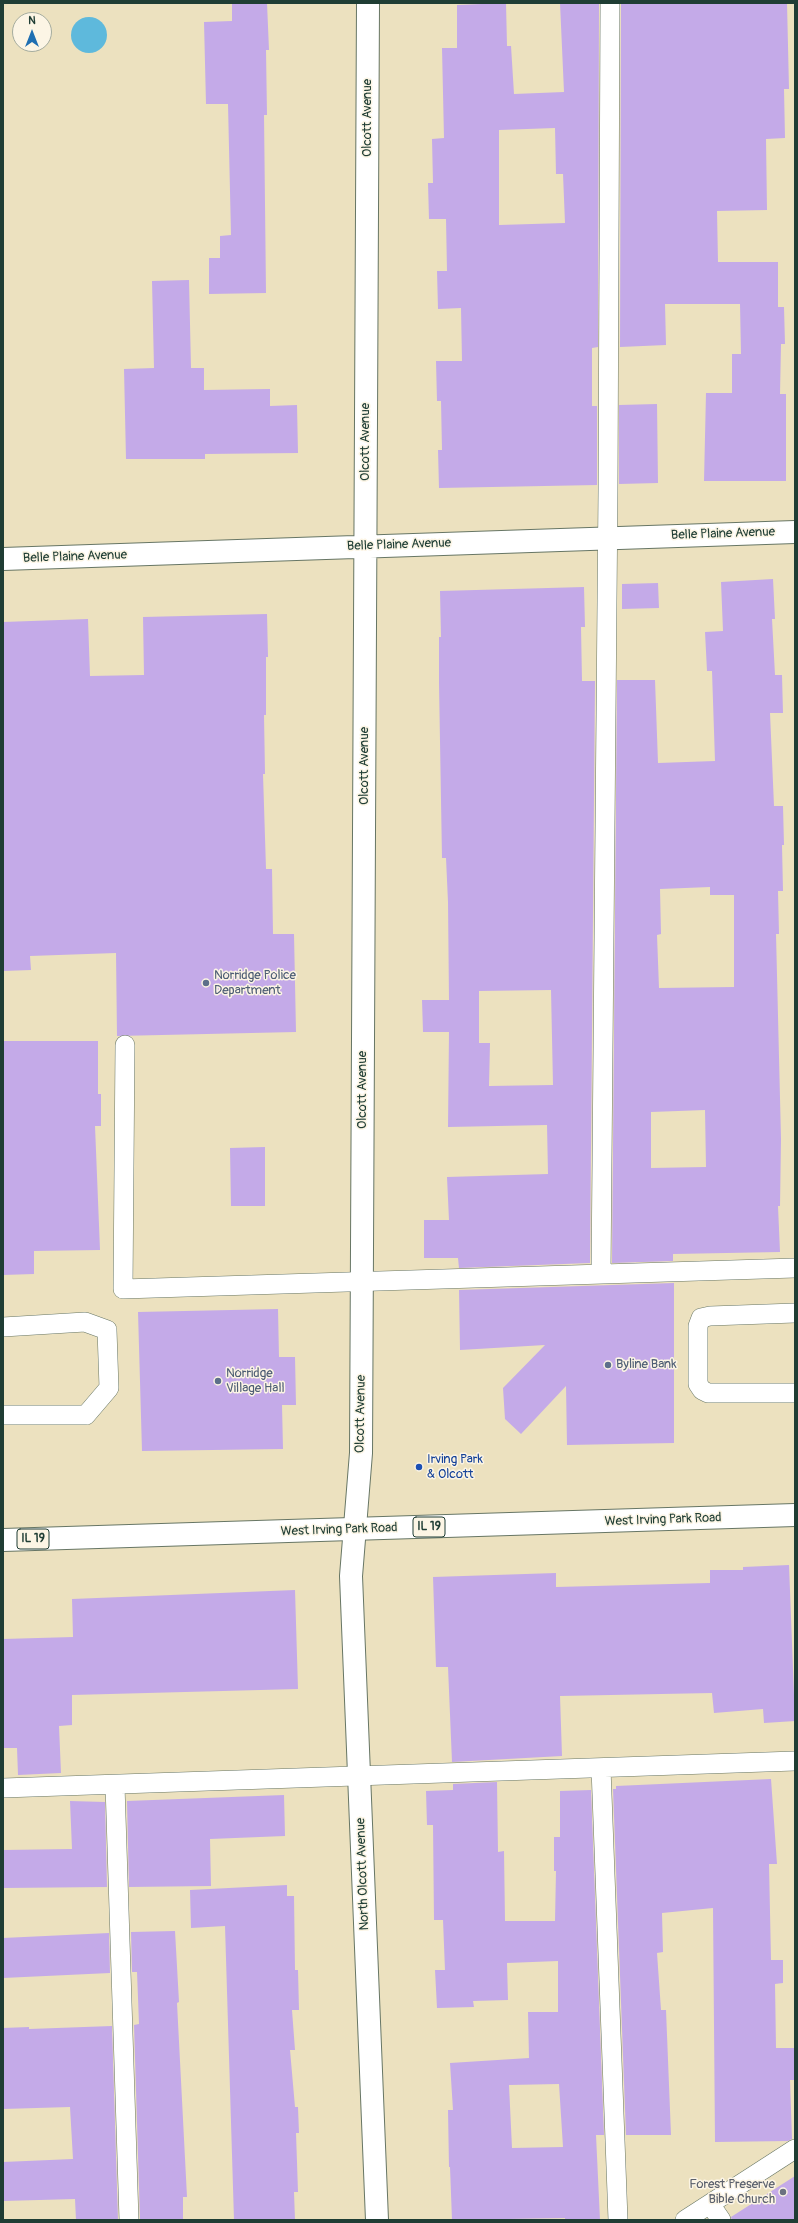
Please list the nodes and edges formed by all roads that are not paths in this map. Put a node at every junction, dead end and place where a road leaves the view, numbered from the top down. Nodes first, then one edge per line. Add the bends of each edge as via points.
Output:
1 (368, 3) edge
2 (610, 3) edge
3 (795, 532) edge
4 (608, 538) junction
5 (366, 546) junction
6 (3, 559) edge
7 (125, 1045) dead end
8 (795, 1268) edge
9 (601, 1274) junction
10 (362, 1282) junction
11 (795, 1313) edge
12 (3, 1327) edge
13 (795, 1393) edge
14 (3, 1415) edge
15 (795, 1515) edge
16 (356, 1529) junction
17 (3, 1540) edge
18 (795, 1761) edge
19 (601, 1768) junction
20 (360, 1776) junction
21 (114, 1784) junction
22 (3, 1788) edge
23 (795, 2149) edge
24 (710, 2204) junction
25 (129, 2220) edge
26 (377, 2220) edge
27 (618, 2220) edge
28 (685, 2220) edge
29 (721, 2220) edge

1 - 5 street, Olcott Avenue
2 - 4 lane
3 - 4 street, Belle Plaine Avenue
4 - 5 street, Belle Plaine Avenue
4 - 9 lane
5 - 6 street, Belle Plaine Avenue
5 - 10 street, Olcott Avenue
7 - 10 lane via 124,1289
8 - 9 lane
9 - 10 lane
10 - 16 street, Olcott Avenue via 361,1453
11 - 13 lane via 710,1316 701,1318 698,1326 698,1384 702,1390 708,1393
12 - 14 lane via 85,1322 107,1330 109,1388 86,1415
15 - 16 street, West Irving Park Road / IL 19
16 - 17 street, West Irving Park Road / IL 19
16 - 20 street, North Olcott Avenue via 352,1576
18 - 19 lane
19 - 20 lane
19 - 27 lane
20 - 21 lane
20 - 26 street, North Olcott Avenue
21 - 22 lane
21 - 25 lane
23 - 24 lane
24 - 28 lane
24 - 29 lane

